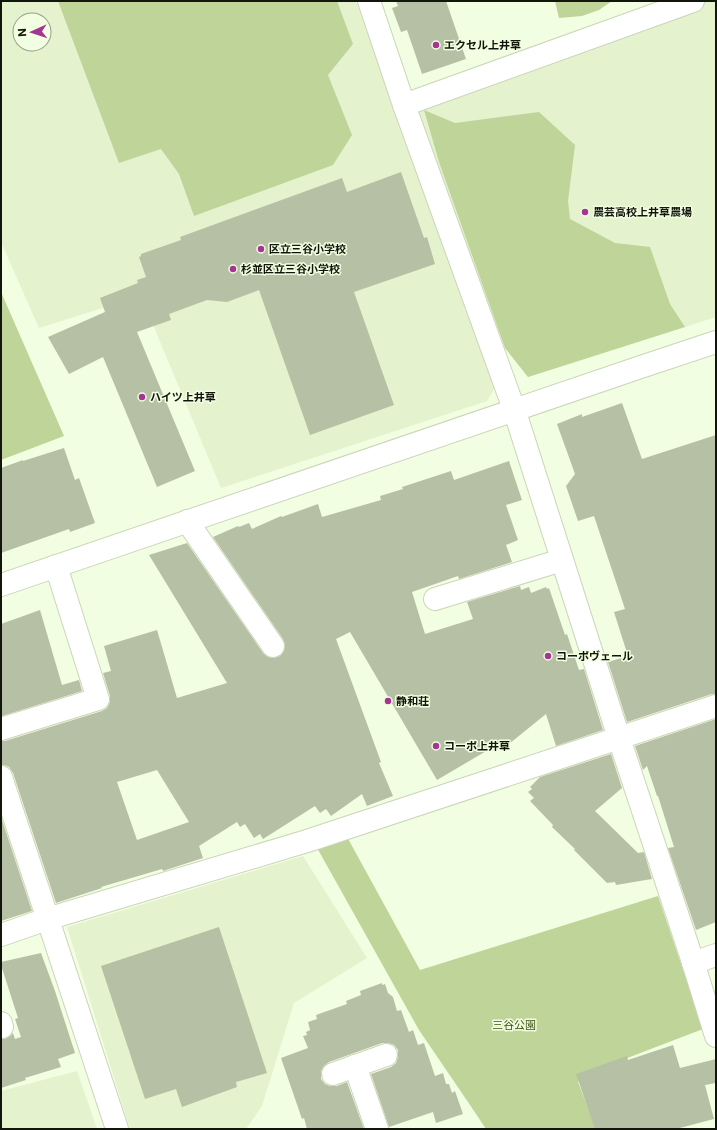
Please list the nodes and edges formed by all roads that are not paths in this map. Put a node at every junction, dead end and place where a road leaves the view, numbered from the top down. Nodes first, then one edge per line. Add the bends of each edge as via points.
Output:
1 (369, 1) edge
2 (693, 1) edge
3 (404, 105) junction
4 (716, 342) edge
5 (514, 409) junction
6 (187, 521) junction
7 (562, 560) junction
8 (56, 566) junction
9 (1, 585) edge
10 (435, 599) dead end
11 (273, 646) dead end
12 (716, 706) edge
13 (1, 729) edge
14 (618, 738) junction
15 (1, 777) edge
16 (48, 919) junction
17 (1, 935) edge
18 (716, 955) edge
19 (693, 963) junction
20 (716, 1036) edge
21 (386, 1055) dead end
22 (355, 1066) junction
23 (333, 1074) dead end
24 (117, 1129) edge
25 (377, 1129) edge

1 - 3 street
2 - 3 street
3 - 5 street
4 - 5 street
5 - 6 street
5 - 7 street
6 - 8 street
6 - 11 street
7 - 10 street
7 - 14 street
8 - 9 street
8 - 13 street via 98,700
12 - 14 street
14 - 16 street via 307,841
14 - 19 street
15 - 16 street
16 - 17 street
16 - 24 street
18 - 19 street
19 - 20 street
21 - 22 street
22 - 23 street
22 - 25 street

